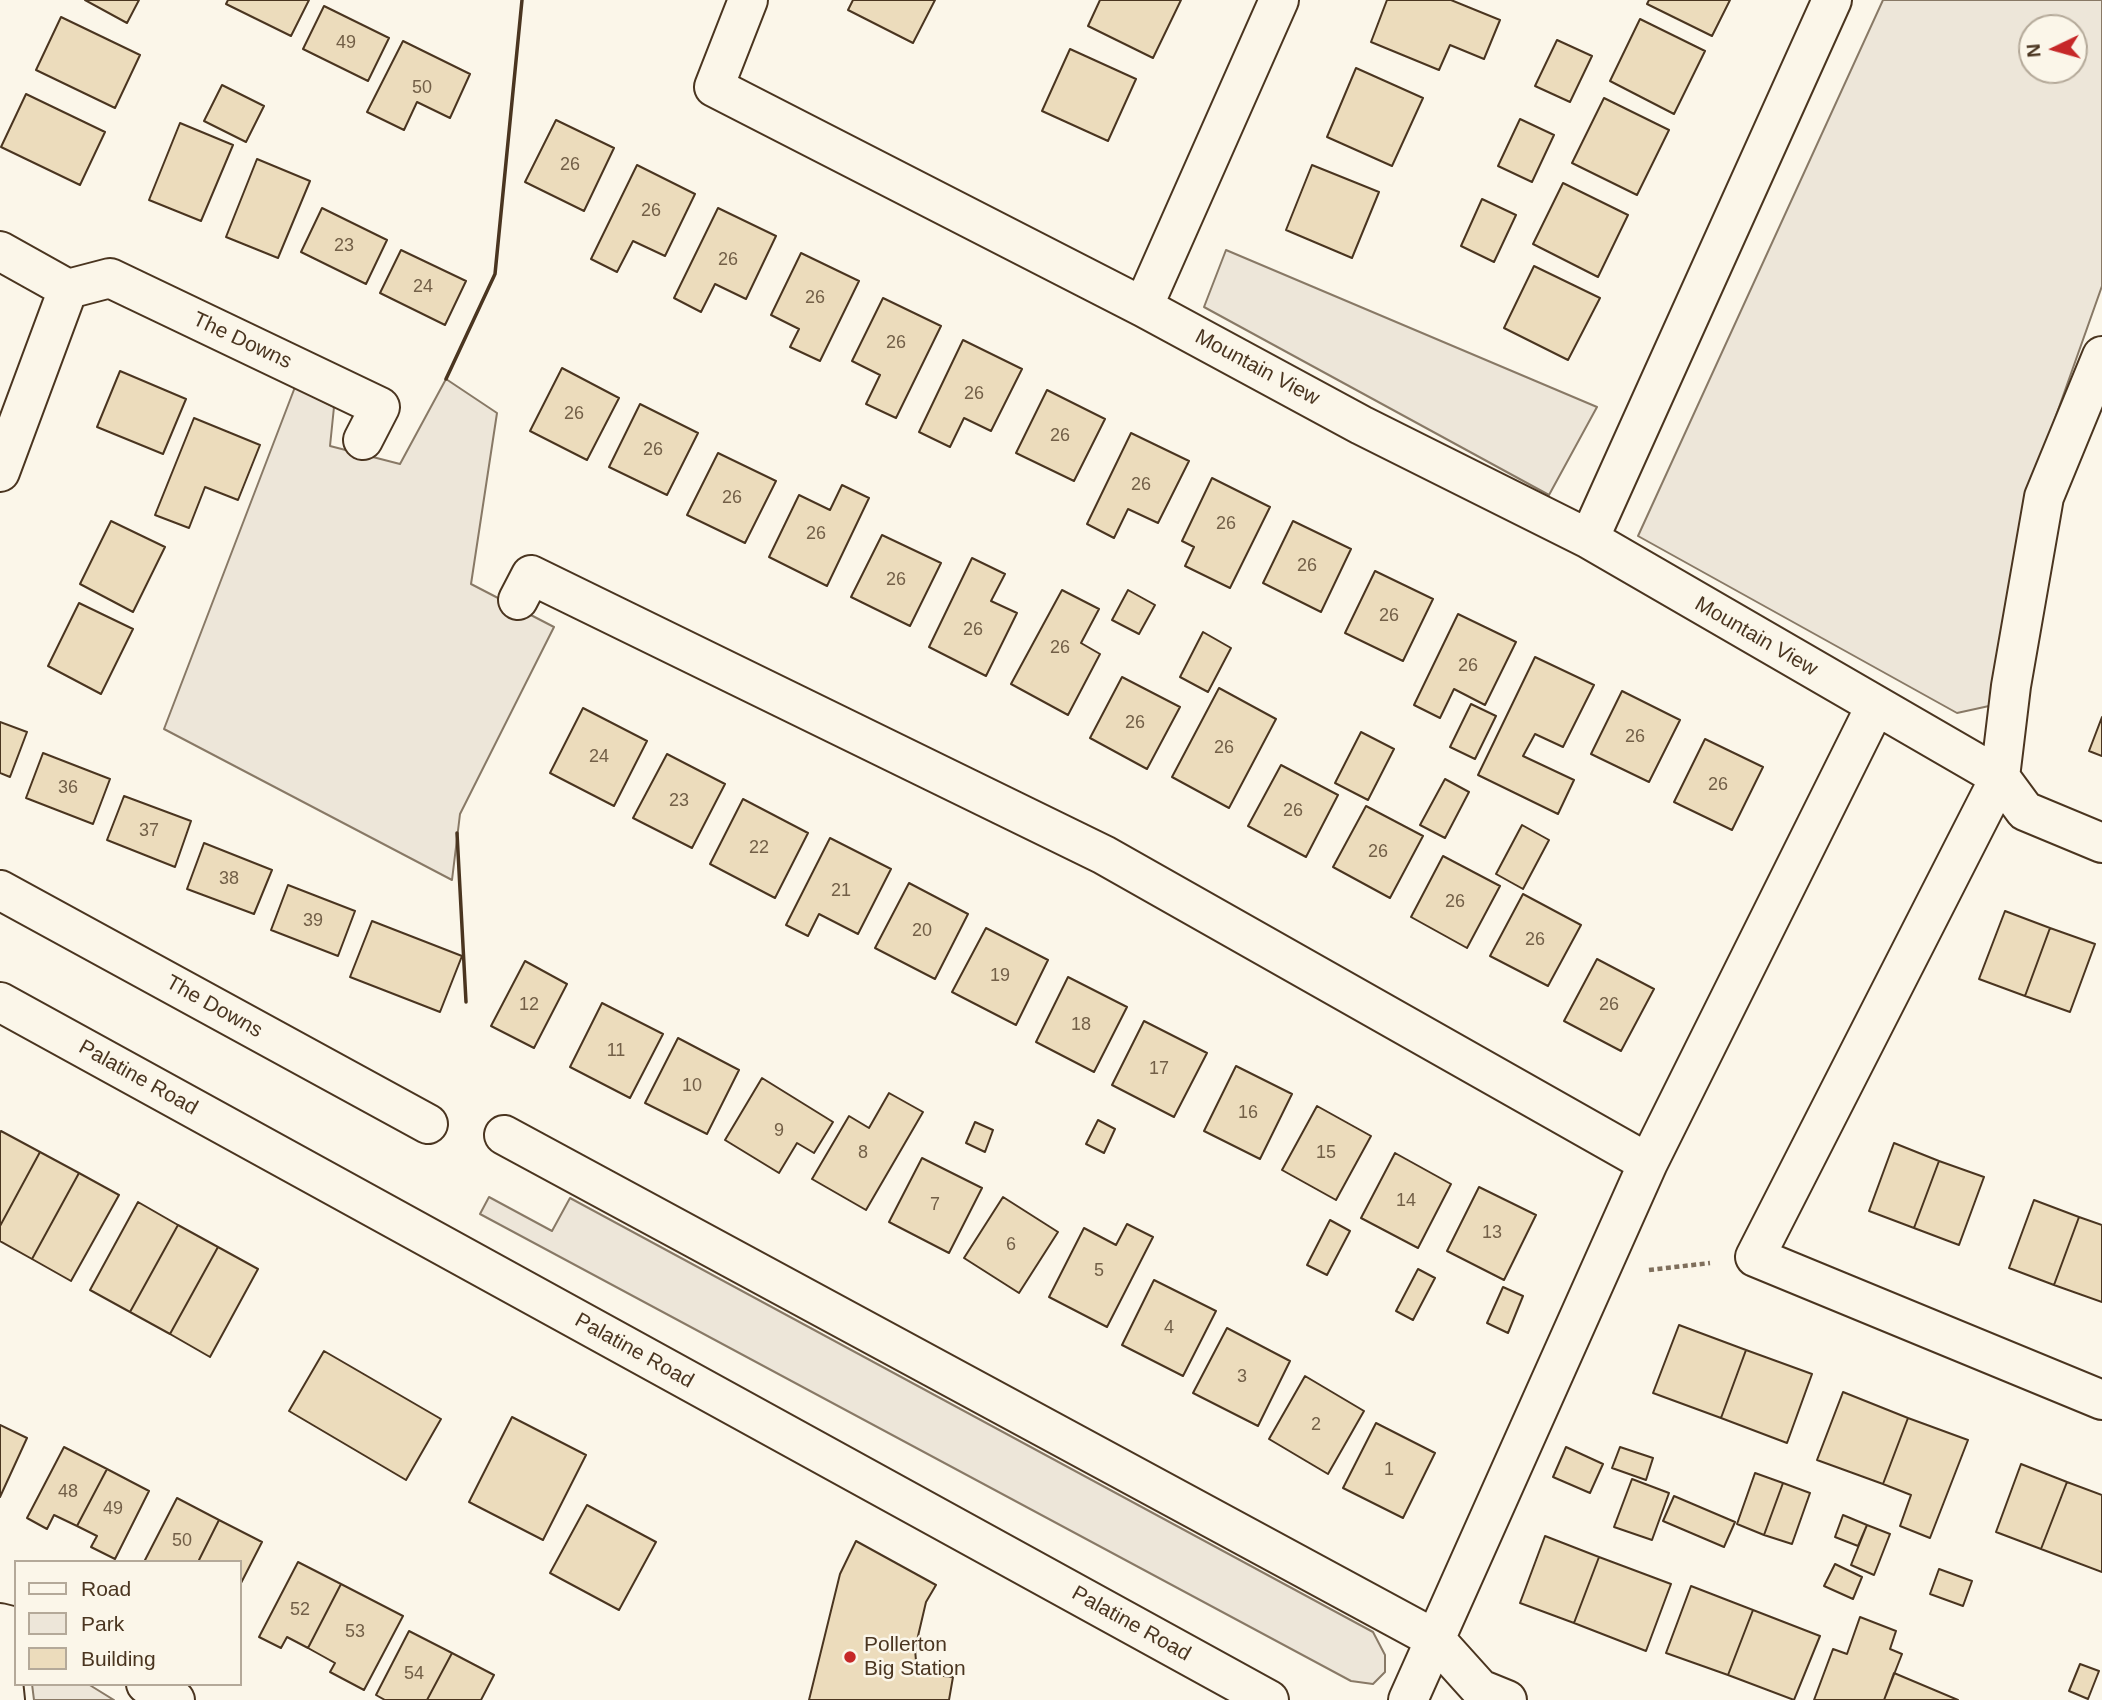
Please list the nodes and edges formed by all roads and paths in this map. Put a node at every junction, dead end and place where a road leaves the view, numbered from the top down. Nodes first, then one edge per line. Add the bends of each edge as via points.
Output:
1 (748, 0) edge
2 (1279, 0) edge
3 (1832, 0) edge
4 (0, 251) edge
5 (68, 289) junction
6 (1143, 307) junction
7 (2102, 356) edge
8 (363, 440) dead end
9 (0, 472) edge
10 (1589, 539) junction
11 (518, 600) dead end
12 (1875, 707) junction
13 (2000, 777) junction
14 (2102, 843) edge
15 (0, 890) edge
16 (0, 1002) edge
17 (428, 1124) dead end
18 (504, 1135) dead end
19 (1648, 1163) junction
20 (1755, 1257) junction
21 (1596, 1276) junction
22 (2102, 1400) edge
23 (1435, 1639) junction
24 (0, 1653) edge
25 (150, 1686) edge
26 (5, 1700) edge
27 (174, 1700) edge
28 (1269, 1700) edge
29 (1408, 1700) edge
30 (1507, 1700) edge

1 - 6 street, Mountain View via 714,87
2 - 6 street
3 - 10 street
4 - 5 street
5 - 8 street, The Downs via 110,278 380,407
5 - 9 street
6 - 10 street, Mountain View via 1361,425
7 - 13 street via 2044,496
10 - 12 street, Mountain View
11 - 19 street via 531,575 1104,855
12 - 13 street, Mountain View
12 - 19 street
13 - 14 street via 2025,811
13 - 20 street
15 - 17 street, The Downs
16 - 28 street, Palatine Road
18 - 23 street
19 - 21 street
20 - 21 path
20 - 22 street
21 - 23 street
23 - 29 street
23 - 30 street via 1480,1689
24 - 26 street
25 - 27 street

